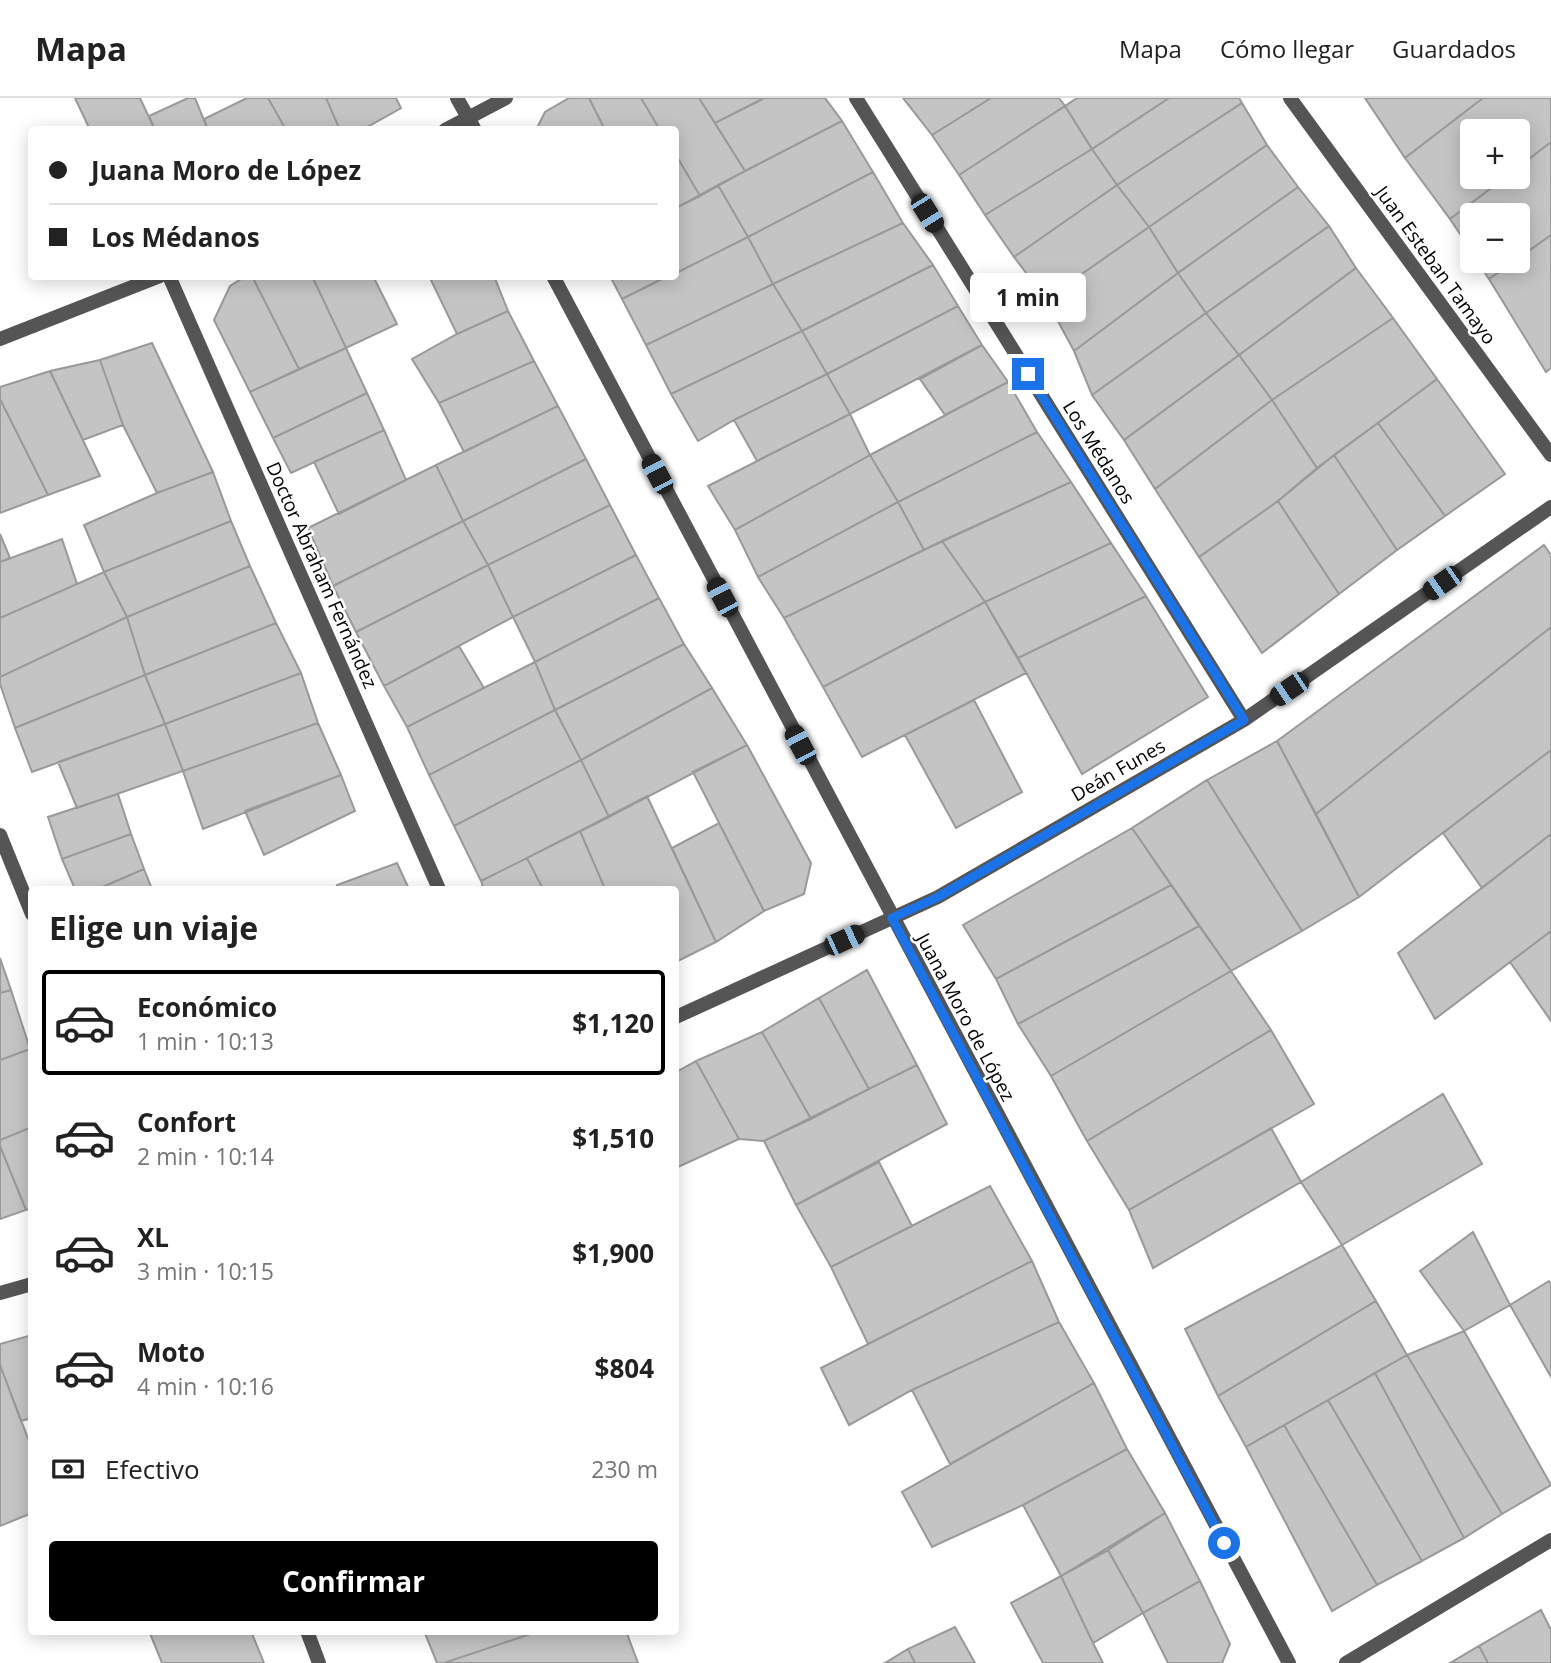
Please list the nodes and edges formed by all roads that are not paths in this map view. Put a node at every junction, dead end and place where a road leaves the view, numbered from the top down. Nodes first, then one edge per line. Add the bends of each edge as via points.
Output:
1 (457, 98) edge
2 (506, 98) edge
3 (856, 98) edge
4 (1290, 98) edge
5 (472, 123) edge
6 (150, 280) edge
7 (171, 280) edge
8 (555, 280) edge
9 (0, 339) edge
10 (1551, 454) edge
11 (1551, 507) edge
12 (1244, 720) junction
13 (0, 835) edge
14 (438, 886) edge
15 (28, 904) edge
16 (892, 918) junction
17 (679, 1016) edge
18 (28, 1285) edge
19 (0, 1293) edge
20 (1551, 1540) edge
21 (308, 1635) edge
22 (319, 1663) edge
23 (1289, 1663) edge
24 (1346, 1663) edge

1 - 5 street
2 - 5 street
3 - 12 street, Los Médanos
4 - 10 street, Juan Esteban Tamayo
6 - 9 street
7 - 14 street, Doctor Abraham Fernández
8 - 16 street, Juana Moro de López
11 - 12 street, Deán Funes
12 - 16 street, Deán Funes via 938,897
13 - 15 street
16 - 17 street, Deán Funes
16 - 23 street, Juana Moro de López
18 - 19 street
20 - 24 street
21 - 22 street

